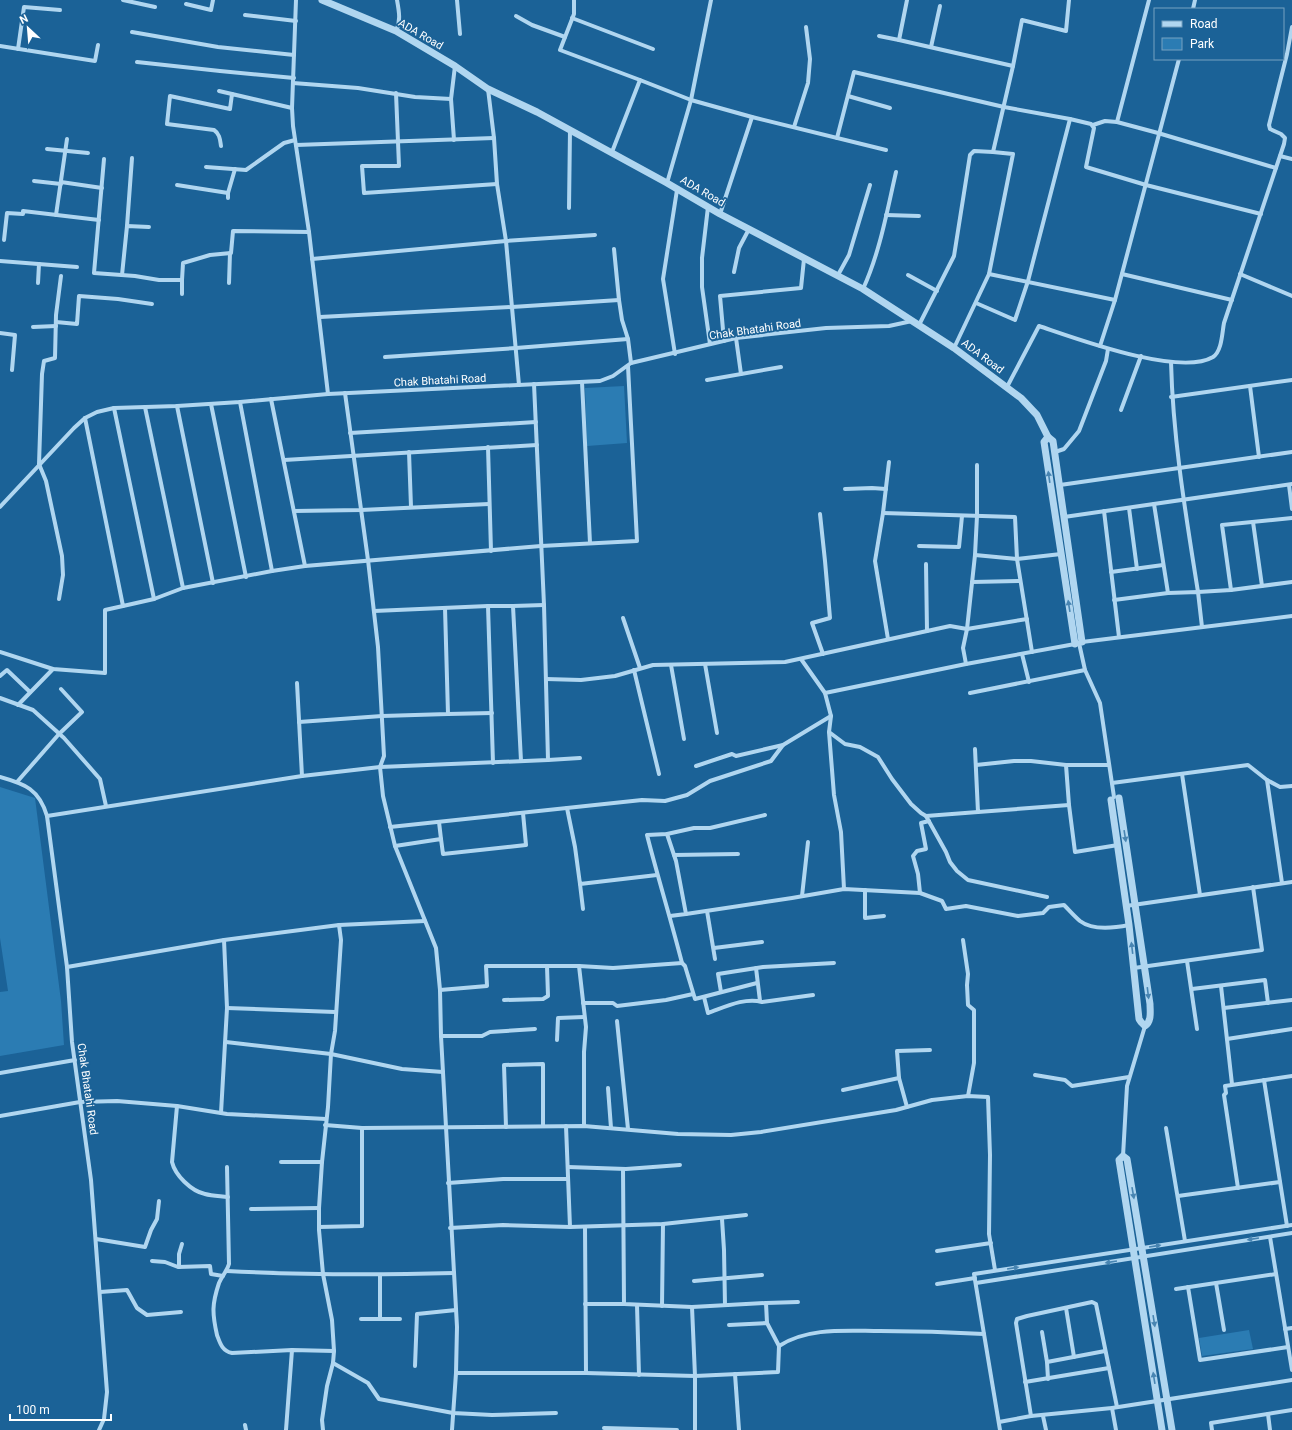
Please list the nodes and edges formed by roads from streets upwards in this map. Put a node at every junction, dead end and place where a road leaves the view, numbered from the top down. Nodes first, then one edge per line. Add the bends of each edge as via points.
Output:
1 (123, 0) edge
2 (213, 0) edge
3 (296, 0) edge
4 (322, 0) edge
5 (397, 0) edge
6 (457, 0) edge
7 (574, 0) edge
8 (711, 0) edge
9 (907, 0) edge
10 (1070, 0) edge
11 (1149, 0) edge
12 (186, 4) dead end
13 (940, 6) dead end
14 (155, 7) dead end
15 (60, 10) dead end
16 (245, 15) dead end
17 (516, 16) dead end
18 (572, 18) junction
19 (296, 21) junction
20 (1292, 26) edge
21 (806, 27) dead end
22 (396, 31) junction
23 (132, 32) dead end
24 (460, 34) dead end
25 (879, 36) dead end
26 (565, 37) junction
27 (899, 40) junction
28 (98, 45) dead end
29 (0, 46) edge
30 (931, 47) junction
31 (18, 49) junction
32 (653, 49) dead end
33 (294, 55) junction
34 (1179, 60) edge
35 (137, 62) dead end
36 (455, 66) junction
37 (1013, 66) junction
38 (294, 78) junction
39 (640, 80) junction
40 (293, 83) junction
41 (488, 88) junction
42 (219, 91) dead end
43 (396, 93) junction
44 (232, 94) junction
45 (848, 96) junction
46 (451, 99) junction
47 (691, 100) junction
48 (1004, 107) junction
49 (292, 108) junction
50 (890, 108) dead end
51 (752, 117) junction
52 (1070, 119) junction
53 (1117, 122) junction
54 (1093, 126) junction
55 (794, 128) junction
56 (570, 130) junction
57 (1158, 133) junction
58 (494, 138) junction
59 (837, 138) junction
60 (67, 139) dead end
61 (454, 140) junction
62 (398, 141) junction
63 (295, 143) junction
64 (221, 146) dead end
65 (47, 149) dead end
66 (886, 150) dead end
67 (66, 151) junction
68 (612, 152) junction
69 (993, 152) junction
70 (88, 153) dead end
71 (1280, 156) junction
72 (132, 158) dead end
73 (104, 159) dead end
74 (1292, 159) edge
75 (206, 167) dead end
76 (1276, 168) junction
77 (235, 169) junction
78 (896, 172) dead end
79 (34, 181) dead end
80 (61, 183) junction
81 (667, 183) junction
82 (497, 184) junction
83 (1146, 184) junction
84 (177, 185) dead end
85 (870, 185) dead end
86 (102, 188) junction
87 (677, 190) junction
88 (708, 207) junction
89 (569, 208) dead end
90 (720, 214) junction
91 (1261, 214) junction
92 (56, 215) junction
93 (886, 215) junction
94 (919, 216) dead end
95 (99, 220) junction
96 (128, 226) junction
97 (149, 226) dead end
98 (749, 229) junction
99 (309, 232) junction
100 (595, 235) dead end
101 (4, 240) dead end
102 (506, 241) junction
103 (614, 249) dead end
104 (230, 253) junction
105 (312, 259) junction
106 (804, 259) junction
107 (0, 261) edge
108 (40, 264) junction
109 (77, 267) dead end
110 (734, 272) dead end
111 (989, 274) junction
112 (1122, 274) junction
113 (1240, 274) junction
114 (122, 275) junction
115 (838, 275) junction
116 (908, 275) dead end
117 (61, 276) dead end
118 (182, 280) junction
119 (1028, 281) junction
120 (38, 283) dead end
121 (229, 283) dead end
122 (863, 289) junction
123 (937, 291) junction
124 (182, 294) dead end
125 (1292, 296) edge
126 (619, 300) junction
127 (1115, 300) junction
128 (1232, 300) junction
129 (976, 303) junction
130 (152, 304) dead end
131 (512, 307) junction
132 (320, 317) junction
133 (912, 321) junction
134 (56, 324) junction
135 (919, 325) junction
136 (33, 327) dead end
137 (0, 333) edge
138 (736, 338) junction
139 (628, 339) junction
140 (724, 341) junction
141 (710, 344) junction
142 (1100, 346) junction
143 (516, 348) junction
144 (954, 348) junction
145 (1108, 349) junction
146 (674, 354) junction
147 (1141, 356) junction
148 (385, 357) dead end
149 (1171, 362) junction
150 (630, 365) junction
151 (781, 367) dead end
152 (12, 370) dead end
153 (741, 374) junction
154 (707, 380) dead end
155 (1292, 380) edge
156 (582, 382) junction
157 (534, 384) junction
158 (519, 385) junction
159 (1250, 386) junction
160 (1007, 387) junction
161 (345, 393) junction
162 (328, 394) junction
163 (1172, 397) junction
164 (272, 400) junction
165 (240, 402) junction
166 (211, 404) junction
167 (177, 406) junction
168 (145, 407) junction
169 (114, 408) junction
170 (1121, 410) dead end
171 (85, 418) junction
172 (536, 422) junction
173 (350, 433) junction
174 (1048, 437) junction
175 (537, 445) junction
176 (488, 447) junction
177 (409, 452) junction
178 (1055, 452) junction
179 (1292, 452) edge
180 (353, 455) junction
181 (1259, 457) junction
182 (284, 460) junction
183 (889, 462) dead end
184 (39, 464) junction
185 (977, 465) dead end
186 (1178, 468) junction
187 (1060, 485) junction
188 (1290, 485) edge
189 (845, 489) dead end
190 (886, 489) junction
191 (1183, 500) junction
192 (489, 504) junction
193 (1154, 504) junction
194 (0, 506) edge
195 (411, 507) junction
196 (1129, 508) junction
197 (1292, 509) edge
198 (361, 510) junction
199 (294, 511) junction
200 (1104, 512) junction
201 (883, 513) junction
202 (820, 514) dead end
203 (962, 516) junction
204 (977, 516) junction
205 (1064, 517) junction
206 (1292, 518) edge
207 (1253, 522) junction
208 (590, 544) junction
209 (541, 546) junction
210 (919, 546) dead end
211 (491, 551) junction
212 (1070, 553) junction
213 (1060, 554) junction
214 (975, 555) junction
215 (1017, 559) junction
216 (368, 560) junction
217 (926, 564) dead end
218 (1163, 565) junction
219 (304, 566) junction
220 (1137, 569) junction
221 (272, 571) junction
222 (1111, 572) junction
223 (246, 577) junction
224 (1020, 581) junction
225 (972, 582) junction
226 (1292, 582) edge
227 (213, 583) junction
228 (1262, 586) junction
229 (183, 588) junction
230 (1231, 590) junction
231 (1198, 592) junction
232 (1168, 593) junction
233 (59, 599) dead end
234 (154, 599) junction
235 (1114, 600) junction
236 (544, 605) junction
237 (123, 606) junction
238 (488, 606) junction
239 (513, 606) junction
240 (445, 608) junction
241 (374, 611) junction
242 (1292, 616) edge
243 (623, 618) dead end
244 (1026, 620) junction
245 (1202, 627) junction
246 (967, 629) junction
247 (927, 631) junction
248 (1119, 637) junction
249 (888, 639) junction
250 (1079, 643) junction
251 (0, 652) edge
252 (1032, 652) junction
253 (823, 654) junction
254 (1022, 654) junction
255 (801, 659) junction
256 (705, 664) junction
257 (966, 664) junction
258 (671, 665) junction
259 (640, 668) junction
260 (53, 669) junction
261 (634, 670) junction
262 (1085, 670) junction
263 (0, 676) edge
264 (546, 679) junction
265 (1029, 682) junction
266 (297, 683) dead end
267 (61, 689) dead end
268 (30, 692) junction
269 (825, 693) junction
270 (970, 693) dead end
271 (0, 698) edge
272 (18, 705) junction
273 (492, 713) junction
274 (448, 714) junction
275 (382, 716) junction
276 (831, 716) junction
277 (299, 722) junction
278 (829, 732) junction
279 (717, 733) dead end
280 (59, 734) junction
281 (684, 739) dead end
282 (783, 745) junction
283 (975, 749) dead end
284 (580, 758) dead end
285 (548, 760) junction
286 (521, 761) junction
287 (493, 763) junction
288 (976, 765) junction
289 (1066, 765) junction
290 (1109, 765) junction
291 (696, 766) dead end
292 (380, 767) junction
293 (659, 774) dead end
294 (1182, 774) junction
295 (302, 776) junction
296 (0, 777) edge
297 (1267, 780) junction
298 (17, 782) junction
299 (1112, 783) junction
300 (1292, 786) edge
301 (1115, 798) junction
302 (106, 806) junction
303 (1069, 806) junction
304 (567, 808) junction
305 (978, 812) junction
306 (523, 813) junction
307 (765, 815) dead end
308 (47, 816) junction
309 (926, 816) junction
310 (929, 821) junction
311 (439, 822) junction
312 (390, 827) junction
313 (667, 834) junction
314 (441, 839) junction
315 (808, 842) dead end
316 (1118, 845) junction
317 (395, 846) junction
318 (738, 854) dead end
319 (674, 855) junction
320 (657, 875) junction
321 (1292, 882) edge
322 (1282, 883) junction
323 (580, 884) junction
324 (1254, 887) junction
325 (844, 889) junction
326 (865, 890) junction
327 (920, 893) junction
328 (1200, 895) junction
329 (802, 896) junction
330 (1047, 897) dead end
331 (1136, 905) junction
332 (1126, 906) junction
333 (583, 909) dead end
334 (707, 911) junction
335 (686, 914) junction
336 (670, 916) junction
337 (884, 916) dead end
338 (425, 921) junction
339 (339, 925) junction
340 (1129, 925) junction
341 (224, 940) junction
342 (963, 940) dead end
343 (762, 942) dead end
344 (714, 948) junction
345 (715, 959) dead end
346 (1187, 961) junction
347 (682, 963) junction
348 (834, 963) dead end
349 (547, 966) junction
350 (579, 966) junction
351 (67, 967) junction
352 (1145, 967) junction
353 (756, 968) junction
354 (1134, 968) junction
355 (757, 984) junction
356 (1221, 986) junction
357 (440, 990) junction
358 (1192, 990) junction
359 (722, 992) junction
360 (693, 994) junction
361 (813, 995) dead end
362 (704, 997) junction
363 (504, 1000) dead end
364 (1292, 1000) edge
365 (760, 1001) junction
366 (583, 1003) junction
367 (1268, 1003) junction
368 (228, 1008) junction
369 (1224, 1008) junction
370 (335, 1012) junction
371 (584, 1017) junction
372 (617, 1021) dead end
373 (1145, 1026) junction
374 (535, 1029) dead end
375 (1198, 1029) dead end
376 (1292, 1029) edge
377 (441, 1036) junction
378 (1227, 1039) junction
379 (557, 1040) dead end
380 (226, 1042) junction
381 (930, 1050) dead end
382 (331, 1054) junction
383 (75, 1060) junction
384 (443, 1072) junction
385 (0, 1073) edge
386 (1036, 1075) dead end
387 (1292, 1076) edge
388 (1129, 1077) junction
389 (899, 1078) junction
390 (1264, 1080) junction
391 (1232, 1084) junction
392 (608, 1088) dead end
393 (843, 1090) dead end
394 (968, 1096) junction
395 (80, 1102) junction
396 (177, 1106) junction
397 (907, 1107) junction
398 (221, 1113) junction
399 (0, 1116) edge
400 (326, 1119) junction
401 (325, 1125) junction
402 (543, 1126) junction
403 (566, 1126) junction
404 (584, 1126) junction
405 (506, 1127) junction
406 (362, 1128) junction
407 (445, 1128) junction
408 (611, 1128) junction
409 (1166, 1128) dead end
410 (628, 1129) junction
411 (1123, 1156) junction
412 (281, 1162) dead end
413 (322, 1162) junction
414 (680, 1165) dead end
415 (227, 1167) dead end
416 (568, 1167) junction
417 (623, 1169) junction
418 (568, 1179) junction
419 (1280, 1182) junction
420 (448, 1183) junction
421 (1238, 1188) junction
422 (1178, 1196) junction
423 (228, 1197) junction
424 (159, 1202) dead end
425 (319, 1208) junction
426 (251, 1209) dead end
427 (746, 1215) dead end
428 (722, 1218) junction
429 (663, 1224) junction
430 (1290, 1225) edge
431 (624, 1226) junction
432 (319, 1227) junction
433 (570, 1227) junction
434 (585, 1227) junction
435 (450, 1228) junction
436 (1292, 1233) edge
437 (1270, 1237) junction
438 (96, 1239) junction
439 (1185, 1242) junction
440 (991, 1243) junction
441 (182, 1244) dead end
442 (1142, 1248) junction
443 (1133, 1250) junction
444 (937, 1251) dead end
445 (1143, 1256) junction
446 (1134, 1258) junction
447 (152, 1261) dead end
448 (179, 1267) junction
449 (995, 1270) junction
450 (227, 1271) junction
451 (454, 1273) junction
452 (323, 1274) junction
453 (1276, 1274) junction
454 (380, 1275) junction
455 (762, 1275) dead end
456 (223, 1276) junction
457 (724, 1278) junction
458 (975, 1278) junction
459 (694, 1281) dead end
460 (1216, 1283) junction
461 (937, 1284) dead end
462 (1188, 1287) junction
463 (1176, 1289) dead end
464 (100, 1292) junction
465 (766, 1302) junction
466 (798, 1302) dead end
467 (585, 1304) junction
468 (624, 1304) junction
469 (637, 1304) junction
470 (725, 1305) junction
471 (662, 1306) junction
472 (692, 1307) junction
473 (1066, 1308) junction
474 (456, 1310) junction
475 (181, 1312) dead end
476 (361, 1319) dead end
477 (380, 1319) junction
478 (400, 1319) dead end
479 (767, 1322) junction
480 (729, 1325) dead end
481 (1292, 1328) edge
482 (1285, 1329) junction
483 (1224, 1330) dead end
484 (1042, 1332) dead end
485 (984, 1334) junction
486 (779, 1346) junction
487 (1288, 1347) junction
488 (292, 1350) junction
489 (334, 1351) junction
490 (1106, 1351) junction
491 (1074, 1357) junction
492 (1046, 1362) junction
493 (1291, 1362) edge
494 (333, 1363) junction
495 (415, 1366) dead end
496 (1109, 1368) junction
497 (1292, 1370) edge
498 (456, 1373) junction
499 (586, 1373) junction
500 (735, 1374) junction
501 (639, 1375) junction
502 (695, 1376) junction
503 (1048, 1379) junction
504 (1292, 1380) edge
505 (1025, 1382) junction
506 (1166, 1398) junction
507 (1158, 1400) junction
508 (1117, 1407) junction
509 (1112, 1408) junction
510 (1292, 1410) edge
511 (453, 1413) junction
512 (556, 1413) dead end
513 (1268, 1414) junction
514 (1031, 1416) junction
515 (1043, 1416) junction
516 (999, 1422) junction
517 (604, 1428) dead end
518 (617, 1429) edge
519 (99, 1430) edge
520 (286, 1430) edge
521 (323, 1430) edge
522 (452, 1430) edge
523 (677, 1430) edge
524 (695, 1430) edge
525 (739, 1430) edge
526 (1000, 1430) edge
527 (1046, 1430) edge
528 (1116, 1430) edge
529 (1162, 1430) edge
530 (1172, 1430) edge
531 (1212, 1430) edge
532 (1270, 1430) edge

1 - 14 street
2 - 12 street via 211,10
3 - 19 street
4 - 22 street, ADA Road
5 - 22 street via 399,24
6 - 24 street
7 - 18 street
8 - 47 street
9 - 27 street
10 - 37 street via 1066,31 1022,20
11 - 53 street
13 - 30 street
15 - 31 street via 24,7
16 - 19 street
17 - 26 street
18 - 26 street
18 - 32 street
19 - 33 street
20 - 71 street via 1269,125 1270,129 1285,138
21 - 55 street via 810,60 808,83
22 - 36 street, ADA Road
23 - 33 street via 218,47
25 - 27 street
26 - 39 street via 560,50
27 - 30 street
28 - 31 street via 95,61
29 - 31 street
30 - 37 street
33 - 38 street
34 - 57 street
35 - 38 street
36 - 41 street, ADA Road
36 - 46 street
37 - 48 street
38 - 40 street
39 - 47 street
39 - 68 street
40 - 43 street
40 - 49 street
41 - 56 street, ADA Road
41 - 58 street
42 - 44 street
43 - 46 street
43 - 62 street
44 - 49 street
44 - 64 street via 230,109 170,96 167,124 214,130
45 - 48 street via 854,72
45 - 50 street
45 - 59 street
46 - 61 street
47 - 51 street
47 - 81 street
48 - 52 street
48 - 69 street
49 - 63 street
51 - 55 street
51 - 90 street
52 - 54 street
52 - 119 street
53 - 54 street via 1105,121
53 - 57 street
54 - 83 street via 1086,168
55 - 59 street
56 - 68 street, ADA Road
56 - 89 street
57 - 76 street
57 - 83 street
58 - 61 street
58 - 82 street
59 - 66 street
60 - 67 street
61 - 62 street
62 - 63 street
62 - 82 street via 399,166 362,166 364,193
63 - 77 street via 284,143 246,170
63 - 99 street
65 - 67 street
67 - 70 street
67 - 80 street
68 - 81 street, ADA Road
69 - 111 street via 1013,154
69 - 123 street via 974,151 970,155 954,256
71 - 74 street
71 - 76 street
72 - 96 street
73 - 86 street
75 - 77 street
76 - 91 street
77 - 84 street via 228,196
78 - 93 street
79 - 80 street
80 - 86 street
80 - 92 street
81 - 87 street, ADA Road
82 - 102 street
83 - 91 street
83 - 112 street
85 - 115 street via 849,255
86 - 95 street
87 - 88 street, ADA Road
87 - 146 street via 663,279
88 - 90 street, ADA Road
88 - 141 street via 702,258 702,287
90 - 98 street, ADA Road
91 - 113 street
92 - 95 street
92 - 101 street via 23,211 23,214 7,213
93 - 94 street
93 - 122 street via 872,268
95 - 114 street via 94,273
96 - 97 street
96 - 114 street
98 - 106 street, ADA Road
98 - 110 street via 739,248
99 - 104 street via 233,231
99 - 105 street
100 - 102 street
102 - 105 street
102 - 131 street
103 - 126 street
104 - 118 street via 210,255 183,263
104 - 121 street
105 - 132 street
106 - 115 street, ADA Road
106 - 140 street via 801,288 720,296
107 - 108 street
108 - 109 street
108 - 120 street
111 - 119 street
111 - 129 street
112 - 127 street
112 - 128 street
113 - 125 street
113 - 128 street
114 - 118 street
115 - 122 street, ADA Road
116 - 123 street
117 - 134 street
118 - 124 street
119 - 127 street
119 - 129 street via 1016,320
122 - 133 street, ADA Road
123 - 135 street
126 - 131 street
126 - 139 street
127 - 142 street
128 - 149 street via 1218,351 1213,357
129 - 144 street
130 - 134 street via 80,296 77,324
131 - 132 street
131 - 143 street
132 - 162 street
133 - 135 street, ADA Road
133 - 138 street, Chak Bhatahi Road via 889,326 826,328
134 - 136 street
134 - 184 street via 55,358 44,362 42,374
135 - 144 street, ADA Road
137 - 152 street via 15,335
138 - 140 street, Chak Bhatahi Road
138 - 153 street
139 - 143 street
139 - 150 street
140 - 141 street, Chak Bhatahi Road
141 - 146 street, Chak Bhatahi Road
142 - 145 street
142 - 160 street via 1039,326
143 - 148 street
143 - 158 street
144 - 160 street, ADA Road
145 - 147 street
145 - 178 street via 1106,361 1079,431 1064,449
146 - 150 street, Chak Bhatahi Road
147 - 149 street
147 - 170 street
149 - 163 street
150 - 156 street, Chak Bhatahi Road via 600,381
150 - 208 street via 636,541
151 - 153 street
153 - 154 street
155 - 159 street
156 - 157 street, Chak Bhatahi Road
156 - 208 street
157 - 158 street, Chak Bhatahi Road
157 - 172 street
158 - 161 street, Chak Bhatahi Road
159 - 163 street
159 - 181 street
160 - 174 street, ADA Road via 1037,415
161 - 162 street, Chak Bhatahi Road
161 - 173 street
162 - 164 street, Chak Bhatahi Road
163 - 186 street
164 - 165 street, Chak Bhatahi Road
164 - 182 street
165 - 166 street, Chak Bhatahi Road
165 - 221 street
166 - 167 street, Chak Bhatahi Road
166 - 223 street
167 - 168 street, Chak Bhatahi Road
167 - 227 street
168 - 169 street, Chak Bhatahi Road
168 - 229 street
169 - 171 street, Chak Bhatahi Road
169 - 234 street
171 - 184 street, Chak Bhatahi Road
171 - 237 street
172 - 173 street
172 - 175 street
173 - 180 street
174 - 178 street, ADA Road via 1053,441
213 -> 174 street via 1044,442
175 - 176 street
175 - 209 street
176 - 177 street
176 - 192 street
177 - 180 street
177 - 195 street
178 - 187 street, ADA Road
179 - 181 street
180 - 182 street
180 - 198 street
181 - 186 street
182 - 199 street
183 - 190 street
184 - 194 street, Chak Bhatahi Road
184 - 233 street via 46,481 62,556 63,575
185 - 204 street
186 - 187 street
186 - 191 street
187 - 205 street, ADA Road
188 - 191 street
188 - 197 street
189 - 190 street
190 - 201 street
191 - 193 street
191 - 231 street
192 - 195 street
192 - 211 street
193 - 196 street
193 - 218 street
195 - 198 street
196 - 200 street
196 - 220 street
198 - 199 street
198 - 216 street
199 - 219 street
200 - 205 street
200 - 222 street
201 - 203 street
201 - 249 street via 875,561
202 - 253 street via 830,618 812,623
203 - 204 street
203 - 210 street via 959,546
204 - 214 street
204 - 215 street via 1015,517
205 - 212 street, ADA Road
206 - 207 street
207 - 228 street
207 - 230 street via 1222,525
208 - 209 street
209 - 211 street
209 - 236 street
211 - 216 street
212 - 213 street
212 - 250 street, ADA Road
213 - 215 street
250 -> 213 street
214 - 215 street
214 - 225 street
215 - 224 street
216 - 219 street
216 - 241 street
217 - 247 street
218 - 220 street
218 - 232 street
219 - 221 street
220 - 222 street
221 - 223 street
222 - 235 street
223 - 227 street
224 - 225 street
224 - 244 street
225 - 246 street
226 - 228 street
227 - 229 street
228 - 230 street
229 - 234 street
230 - 231 street
231 - 232 street
231 - 245 street
232 - 235 street
234 - 237 street
235 - 248 street
236 - 239 street
236 - 264 street
237 - 260 street via 105,610 105,673
238 - 239 street
238 - 240 street
238 - 273 street
239 - 286 street
240 - 241 street
240 - 274 street
241 - 275 street
242 - 245 street
243 - 259 street
244 - 246 street
244 - 252 street
245 - 248 street
246 - 247 street via 950,626
246 - 257 street via 963,648
247 - 249 street
248 - 250 street
249 - 253 street
250 - 252 street
250 - 262 street
251 - 260 street
252 - 254 street
253 - 255 street
254 - 257 street
254 - 265 street
255 - 256 street via 785,662
255 - 269 street
256 - 258 street
256 - 279 street
257 - 269 street
258 - 259 street
258 - 281 street
259 - 261 street
260 - 268 street
261 - 264 street via 615,676 581,680
261 - 293 street
262 - 265 street
262 - 290 street via 1100,703
263 - 268 street via 6,670
264 - 285 street
265 - 270 street
266 - 277 street
267 - 280 street via 82,712
268 - 272 street
269 - 276 street
271 - 272 street
272 - 280 street via 33,710
273 - 274 street
273 - 287 street
274 - 275 street
275 - 277 street
275 - 292 street via 384,756
276 - 278 street
276 - 282 street
277 - 295 street
278 - 309 street via 845,744 860,747 878,757 911,804
278 - 325 street via 834,795 841,832
280 - 298 street
280 - 302 street via 100,779
282 - 291 street via 736,756 732,754
282 - 304 street via 771,761 710,781 687,795 666,801 642,800
283 - 288 street
284 - 285 street
285 - 286 street
286 - 287 street
287 - 292 street
288 - 289 street via 1031,761
288 - 305 street
289 - 290 street
289 - 303 street
290 - 299 street
292 - 295 street
292 - 312 street
294 - 297 street via 1248,765
294 - 299 street
294 - 328 street
295 - 302 street
296 - 298 street, Chak Bhatahi Road
297 - 300 street via 1280,787
297 - 322 street
298 - 308 street, Chak Bhatahi Road via 37,794
299 - 301 street
301 - 316 street
301 -> 331 street
302 - 308 street
303 - 305 street
303 - 316 street via 1075,852
304 - 306 street
304 - 323 street
305 - 309 street
306 - 311 street
306 - 314 street via 526,844 443,854
307 - 313 street via 710,828 694,828
308 - 351 street, Chak Bhatahi Road
309 - 310 street
310 - 327 street via 920,824 926,849 917,851 913,856
310 - 330 street via 950,862 968,880
311 - 312 street
311 - 314 street
312 - 317 street
313 - 319 street
313 - 320 street via 647,835
314 - 317 street
315 - 329 street
316 - 332 street
317 - 338 street
318 - 319 street
319 - 335 street
320 - 323 street
320 - 336 street
321 - 322 street
322 - 324 street
323 - 333 street
324 - 328 street
324 - 346 street via 1262,950
325 - 326 street
325 - 329 street
326 - 327 street
326 - 337 street via 865,918
327 - 340 street via 942,901 946,909 966,906 1018,916 1043,913 1049,907 1064,905 1081,922 1112,928
328 - 331 street
329 - 334 street
331 - 332 street
331 - 352 street
332 - 340 street
334 - 335 street
334 - 344 street
335 - 336 street
336 - 347 street
338 - 339 street
338 - 357 street via 436,948
339 - 341 street
339 - 370 street via 341,940
354 -> 340 street
341 - 351 street
341 - 368 street
342 - 394 street via 968,974 968,1005 974,1010 974,1063
343 - 344 street
344 - 345 street
346 - 352 street
346 - 358 street
347 - 350 street via 613,968
347 - 360 street
348 - 353 street
349 - 350 street
349 - 357 street via 486,966 487,986
349 - 363 street via 548,996 543,999
350 - 366 street
351 - 383 street, Chak Bhatahi Road
352 - 354 street
352 -> 373 street via 1150,1011 1148,1024
353 - 355 street
353 - 359 street via 718,974
354 - 373 street via 1139,1019
355 - 359 street
355 - 365 street
356 - 358 street
356 - 367 street via 1265,980
356 - 369 street
357 - 377 street
358 - 375 street
359 - 362 street
360 - 362 street via 695,999
360 - 366 street via 617,1006 613,1003
361 - 365 street
362 - 365 street via 708,1013 738,1003
364 - 367 street
366 - 371 street
367 - 369 street
368 - 370 street
368 - 380 street
369 - 378 street
370 - 382 street
371 - 379 street via 558,1018
371 - 404 street
372 - 410 street
373 - 388 street
374 - 377 street via 490,1032 482,1036
376 - 378 street
377 - 384 street
378 - 391 street
380 - 382 street
380 - 398 street
381 - 389 street via 897,1051
382 - 384 street via 402,1069
382 - 400 street
383 - 385 street
383 - 395 street, Chak Bhatahi Road
384 - 407 street
386 - 388 street via 1065,1080 1072,1086
387 - 390 street
388 - 411 street via 1125,1101
389 - 393 street
389 - 397 street
390 - 391 street
390 - 419 street
391 - 421 street via 1226,1086 1224,1095
392 - 408 street
394 - 397 street via 932,1100
394 - 440 street via 988,1097
395 - 396 street via 123,1101
395 - 399 street
395 - 438 street, Chak Bhatahi Road
396 - 398 street
396 - 423 street via 172,1162 174,1168 198,1191
397 - 410 street via 732,1135 678,1134
398 - 400 street
400 - 401 street
401 - 406 street
401 - 413 street
402 - 403 street
402 - 405 street
402 - 405 street via 543,1064 504,1066
403 - 404 street
403 - 416 street
404 - 408 street
405 - 407 street
406 - 407 street
406 - 432 street via 362,1226
407 - 420 street
408 - 410 street
409 - 422 street
411 -> 442 street via 1127,1160
411 - 443 street via 1119,1160
412 - 413 street
413 - 425 street
414 - 417 street
415 - 423 street
416 - 417 street
416 - 418 street
417 - 431 street
418 - 420 street via 503,1179
418 - 433 street
419 - 421 street
419 - 430 street
420 - 435 street
421 - 422 street
422 - 439 street
423 - 450 street
424 - 438 street via 157,1219 145,1247
425 - 426 street
425 - 432 street
427 - 428 street
428 - 429 street
428 - 457 street
429 - 431 street
429 - 471 street
430 - 439 street
431 - 434 street
431 - 468 street
432 - 452 street
433 - 434 street
433 - 435 street via 503,1225
434 - 467 street
435 - 451 street
436 - 437 street
437 -> 445 street
437 - 453 street
438 - 464 street, Chak Bhatahi Road
442 -> 439 street
440 - 444 street
440 - 449 street
441 - 448 street
442 - 443 street
442 - 445 street
443 - 446 street
449 -> 443 street
445 - 446 street
445 -> 506 street
446 -> 458 street
507 -> 446 street
447 - 448 street
448 - 456 street via 210,1266 211,1274
449 - 458 street
450 - 452 street
450 - 456 street
451 - 454 street
451 - 474 street
452 - 454 street
452 - 489 street via 332,1320
453 - 460 street
453 - 482 street
454 - 477 street
455 - 457 street
456 - 488 street via 212,1306 214,1324 223,1349 232,1353
457 - 459 street
457 - 470 street
458 - 461 street
458 - 485 street
460 - 462 street
460 - 483 street
462 - 463 street
462 - 487 street via 1200,1360
464 - 475 street via 127,1290 137,1308 147,1315
464 - 519 street, Chak Bhatahi Road via 107,1392 104,1419
465 - 466 street
465 - 470 street
465 - 479 street
467 - 468 street
467 - 499 street
468 - 469 street
469 - 471 street
469 - 501 street
470 - 472 street
471 - 472 street
472 - 502 street
473 - 490 street via 1092,1302 1096,1304
473 - 491 street
473 - 505 street via 1017,1319
474 - 495 street via 417,1314
474 - 498 street
476 - 477 street
477 - 478 street
479 - 480 street
479 - 486 street
481 - 482 street
482 - 487 street
484 - 492 street
485 - 486 street via 835,1331 805,1336
485 - 516 street
486 - 500 street via 778,1372
487 - 493 street
488 - 489 street
488 - 520 street
489 - 494 street
490 - 491 street
490 - 496 street
491 - 492 street
492 - 503 street
493 - 497 street
494 - 511 street via 368,1383 379,1399
494 - 521 street via 327,1386
496 - 503 street
496 - 508 street
498 - 499 street
498 - 511 street
499 - 501 street
500 - 502 street
500 - 525 street
501 - 502 street
502 - 524 street
503 - 505 street
504 - 506 street
505 - 514 street
506 - 507 street
506 - 530 street
507 - 508 street
507 - 529 street
508 - 509 street
509 - 515 street
509 - 528 street
510 - 513 street
511 - 512 street via 492,1416
511 - 522 street
513 - 531 street via 1211,1423
513 - 532 street
514 - 515 street
514 - 516 street
515 - 527 street
516 - 526 street
517 - 518 street
518 - 523 street

